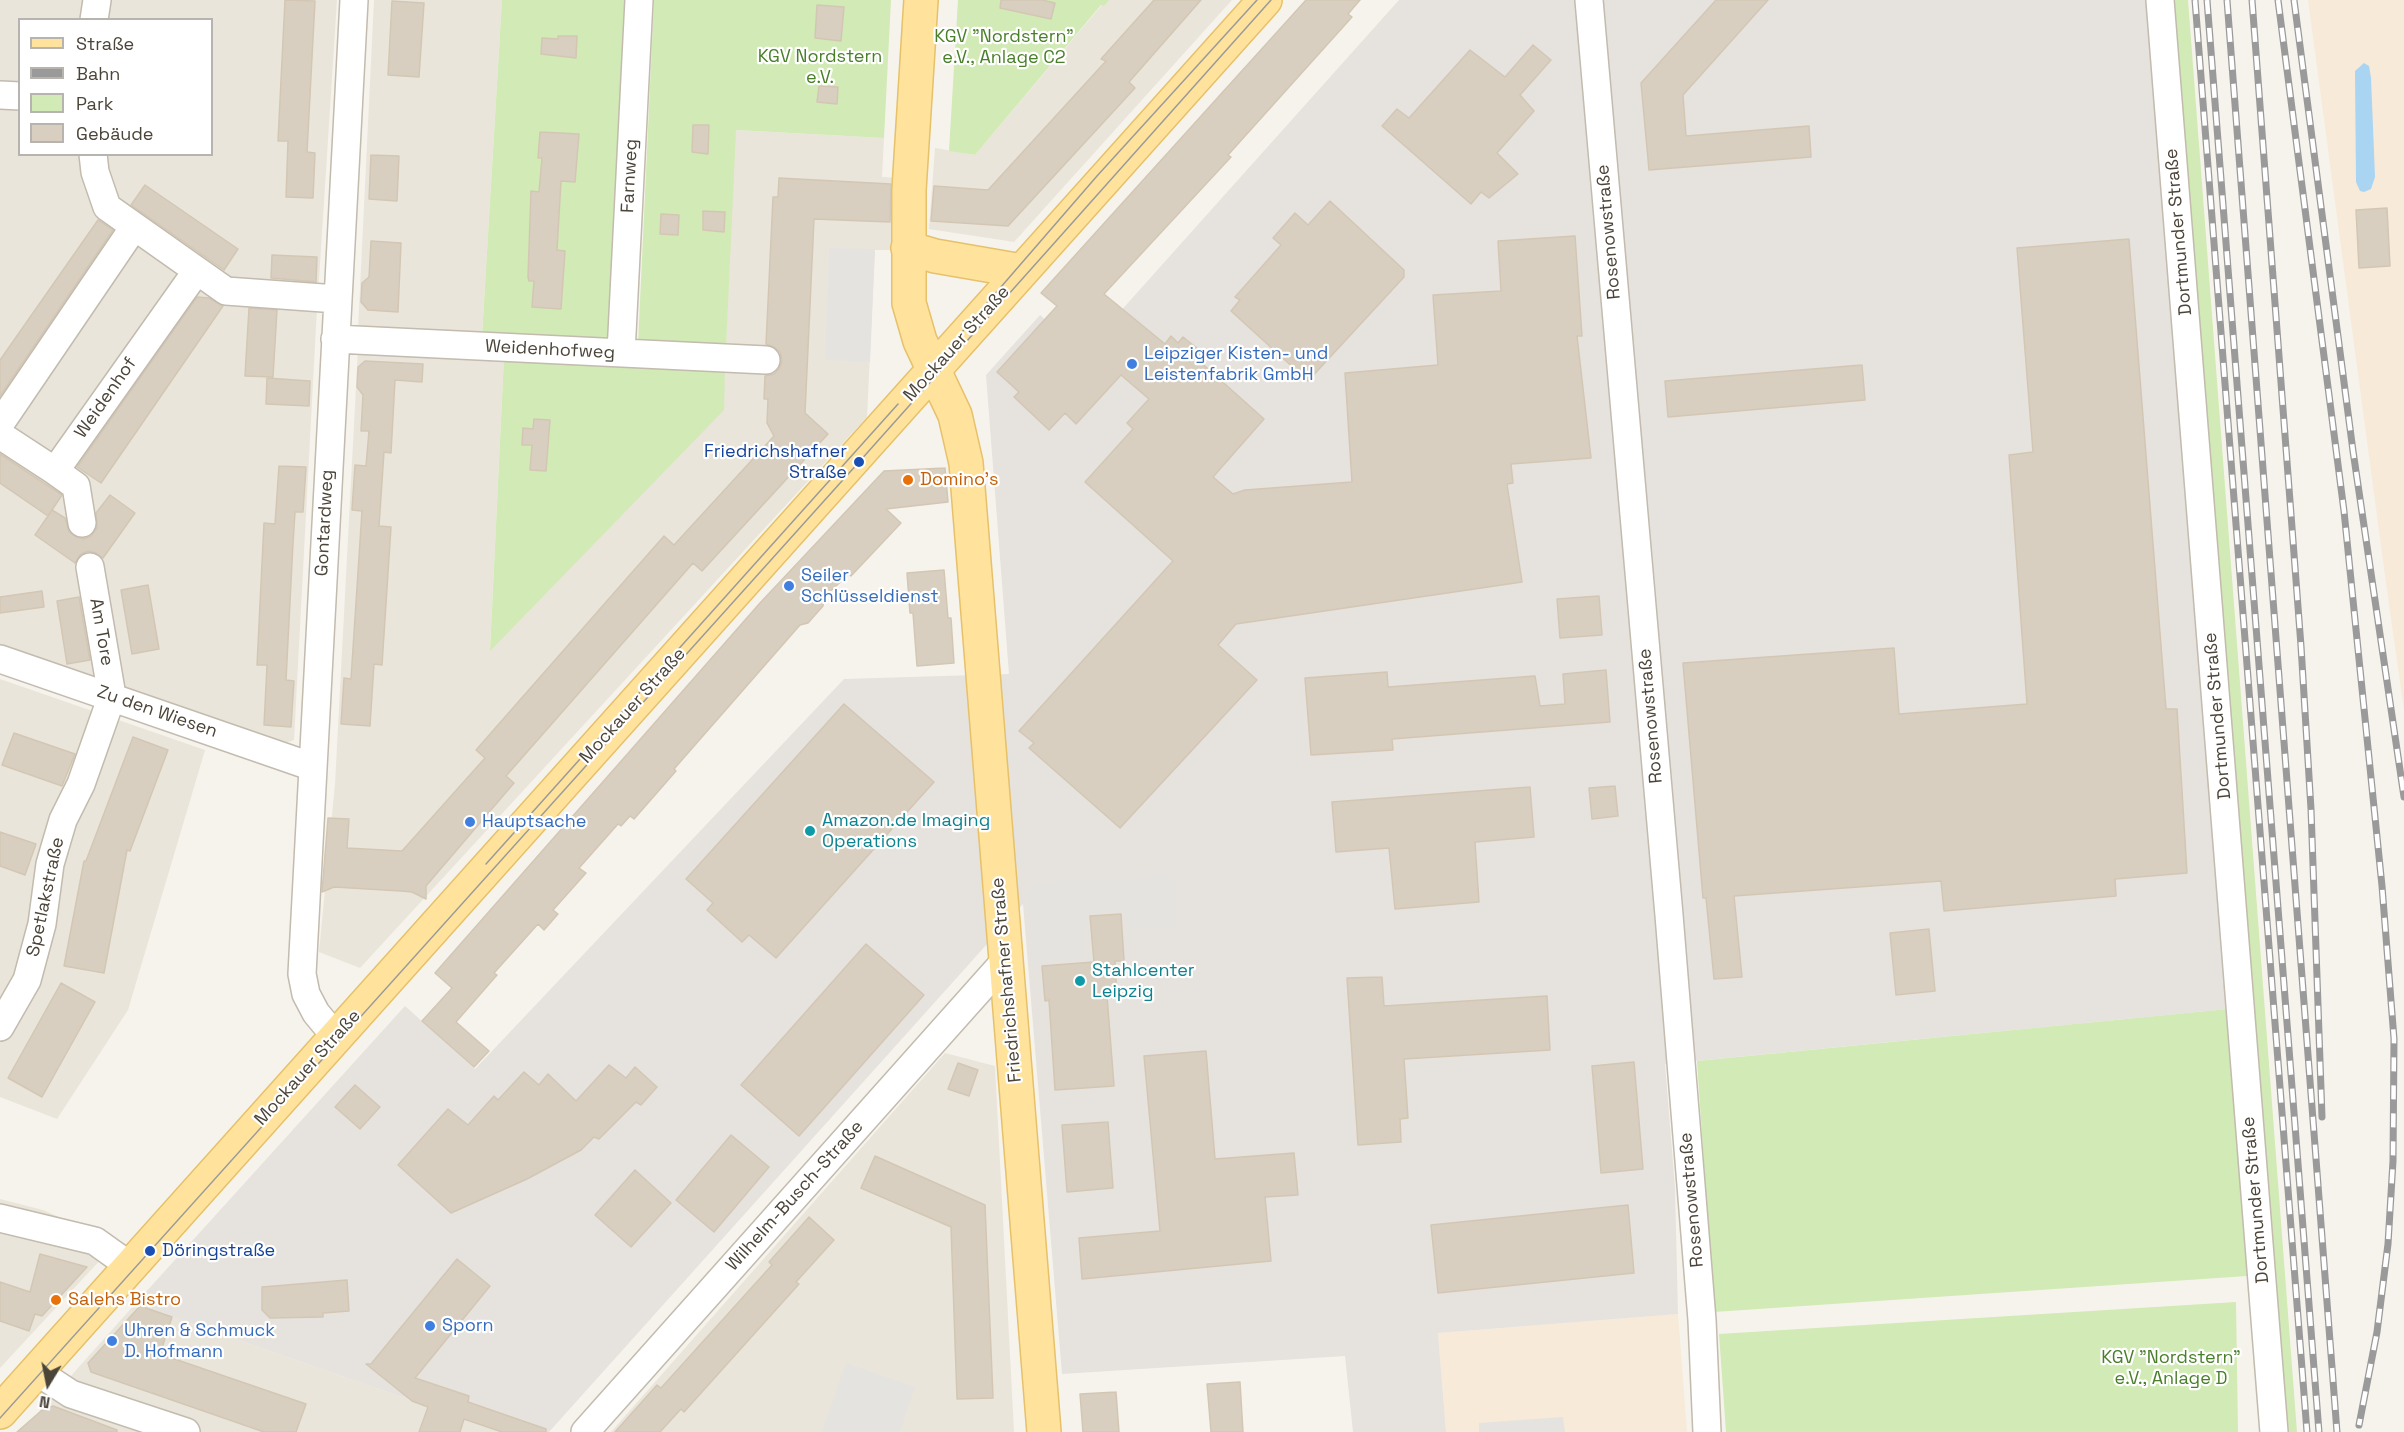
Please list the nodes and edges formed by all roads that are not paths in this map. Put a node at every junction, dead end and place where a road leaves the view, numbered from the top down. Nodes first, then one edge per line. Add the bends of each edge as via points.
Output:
1 (97, 0) edge
2 (354, 0) edge
3 (639, 0) edge
4 (921, 0) edge
5 (1265, 0) edge
6 (1589, 0) edge
7 (2160, 0) edge
8 (94, 18) edge
9 (0, 95) edge
10 (18, 96) edge
11 (93, 156) edge
12 (134, 227) junction
13 (908, 248) junction
14 (1022, 270) junction
15 (196, 272) junction
16 (336, 299) junction
17 (335, 339) junction
18 (621, 353) junction
19 (766, 360) dead end
20 (933, 371) junction
21 (0, 424) edge
22 (0, 435) edge
23 (54, 471) junction
24 (82, 524) dead end
25 (90, 567) dead end
26 (0, 659) edge
27 (112, 696) junction
28 (313, 767) junction
29 (1005, 961) junction
30 (0, 1027) edge
31 (336, 1037) junction
32 (0, 1218) edge
33 (130, 1266) junction
34 (36, 1371) junction
35 (0, 1412) edge
36 (186, 1432) edge
37 (585, 1432) edge
38 (1044, 1432) edge
39 (1707, 1432) edge
40 (2274, 1432) edge

1 - 8 street
2 - 16 street, Gontardweg
3 - 18 street, Farnweg
4 - 13 main road, Friedrichshafner Straße
5 - 14 main road, Mockauer Straße
6 - 39 street, Rosenowstraße via 1670,925 1702,1320
7 - 40 street, Dortmunder Straße
9 - 10 street
11 - 12 street via 94,172 107,207
12 - 15 street
12 - 21 street
13 - 14 main road
13 - 20 main road, Friedrichshafner Straße via 909,303 915,330
14 - 20 main road, Mockauer Straße
15 - 16 street via 226,291
15 - 23 street, Weidenhof
16 - 17 street, Gontardweg
17 - 18 street, Weidenhofweg
17 - 28 street, Gontardweg
18 - 19 street, Weidenhofweg
20 - 29 main road, Friedrichshafner Straße via 954,415 966,462
20 - 31 main road, Mockauer Straße
22 - 23 street
23 - 24 street via 76,486
25 - 27 street, Am Tore
26 - 27 street, Zu den Wiesen
27 - 28 street, Zu den Wiesen
27 - 30 street, Spetlakstraße via 56,842 42,924 27,980
28 - 31 street, Gontardweg via 302,974 316,1013
29 - 37 street, Wilhelm-Busch-Straße
29 - 38 main road, Friedrichshafner Straße
31 - 33 main road, Mockauer Straße
32 - 33 street via 94,1241
33 - 34 main road, Mockauer Straße
34 - 35 main road, Mockauer Straße
34 - 36 street via 71,1394

